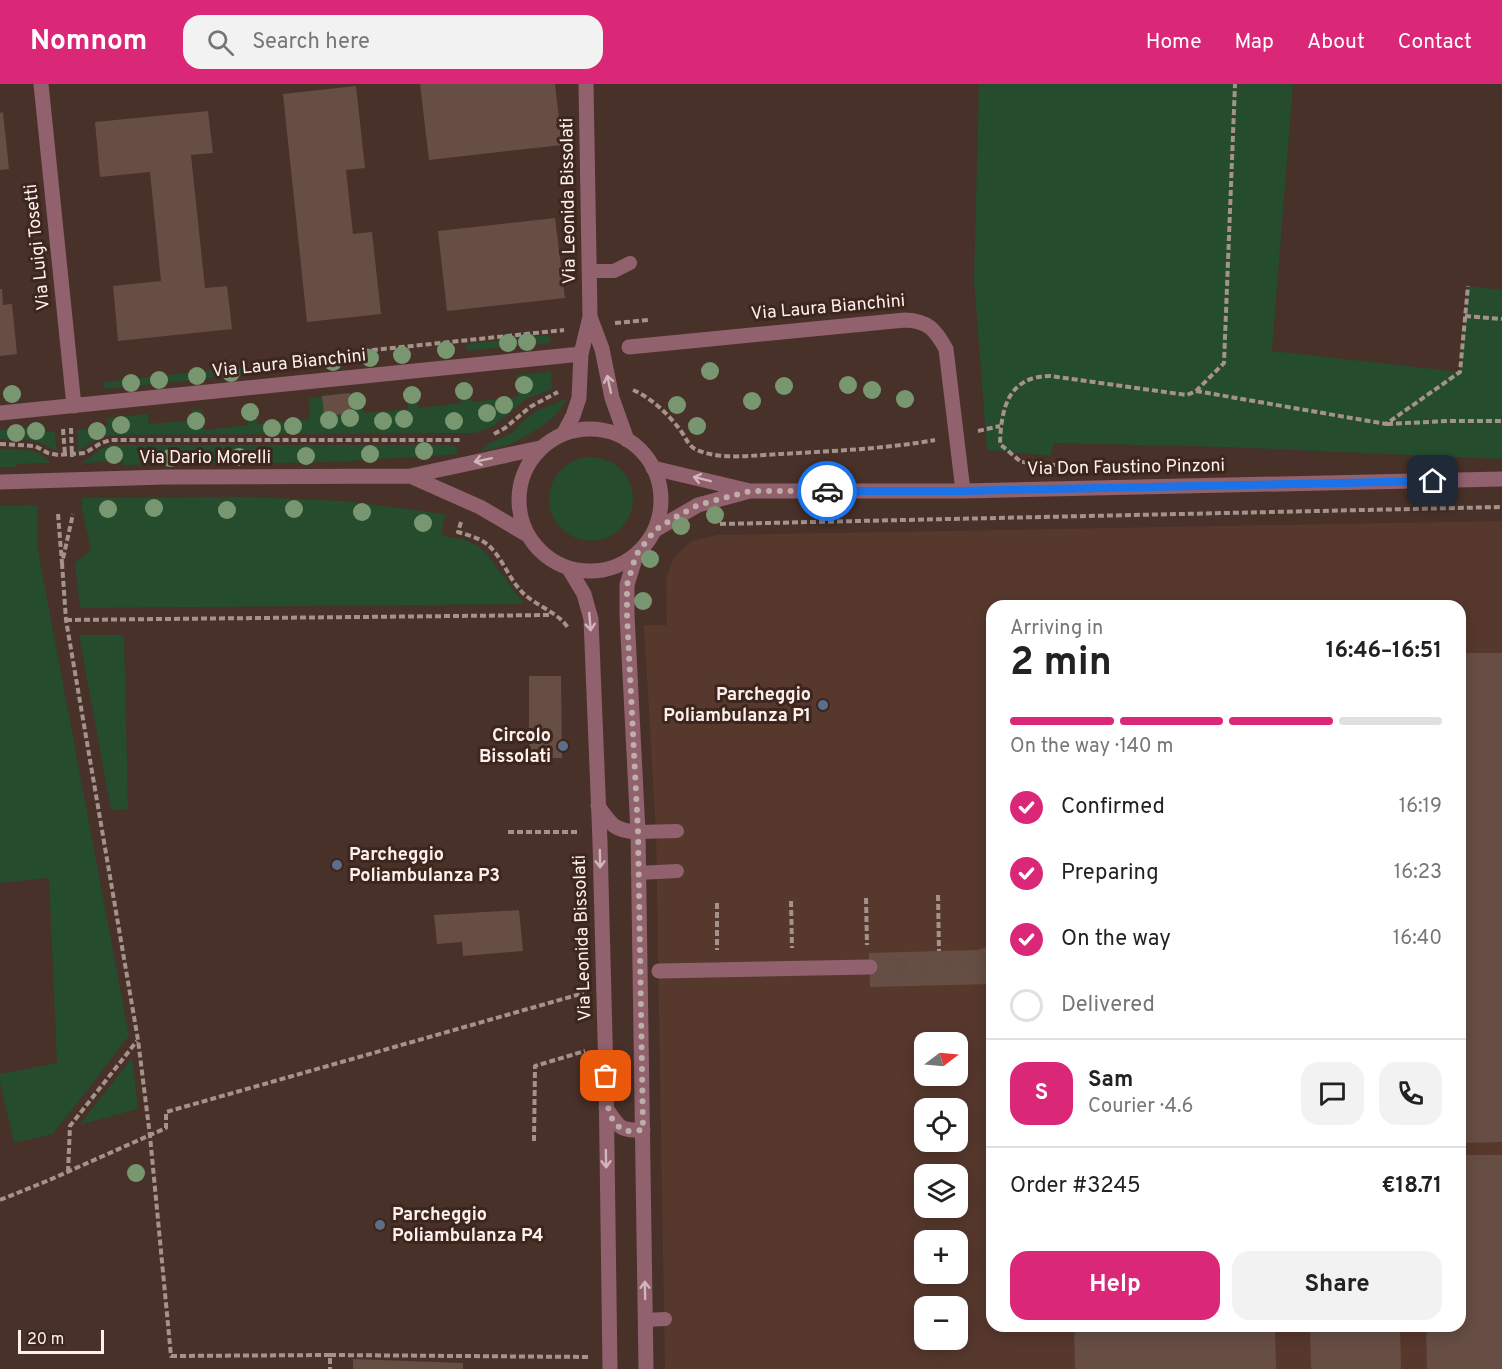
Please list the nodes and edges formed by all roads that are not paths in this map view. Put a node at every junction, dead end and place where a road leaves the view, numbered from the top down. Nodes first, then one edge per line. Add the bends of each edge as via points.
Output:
1 (41, 84) edge
2 (586, 84) edge
3 (630, 263) dead end
4 (590, 271) junction
5 (590, 317) junction
6 (629, 347) dead end
7 (581, 354) junction
8 (74, 406) junction
9 (0, 413) edge
10 (564, 433) junction
11 (627, 440) junction
12 (540, 448) junction
13 (653, 468) junction
14 (410, 476) junction
15 (1502, 479) edge
16 (0, 482) edge
17 (750, 491) junction
18 (963, 491) junction
19 (655, 530) junction
20 (526, 534) junction
21 (636, 555) junction
22 (569, 569) junction
23 (597, 804) junction
24 (677, 831) dead end
25 (638, 832) junction
26 (677, 871) dead end
27 (638, 873) junction
28 (868, 967) tunnel mouth
29 (659, 971) dead end
30 (606, 1108) junction
31 (643, 1130) junction
32 (665, 1319) dead end
33 (646, 1320) junction
34 (610, 1369) edge
35 (646, 1369) edge

1 - 8 street, Via Luigi Tosetti
2 - 4 street, Via Leonida Bissolati
3 - 4 lane via 614,271
4 - 5 street, Via Leonida Bissolati
5 - 7 street, Via Leonida Bissolati
11 -> 5 street, Via Leonida Bissolati
6 - 18 street, Via Laura Bianchini via 918,320 930,326 946,349
7 - 8 street, Via Laura Bianchini
7 - 10 street, Via Leonida Bissolati via 579,398
8 - 9 street, Via Laura Bianchini
10 - 11 street, Via Leonida Bissolati via 597,429
10 - 12 street, Via Leonida Bissolati
11 - 13 street, Via Leonida Bissolati
12 -> 14 street, Via Dario Morelli
12 - 20 street, Via Leonida Bissolati via 521,480 518,498
17 -> 13 street, Via Don Faustino Pinzoni
13 - 19 street, Via Leonida Bissolati via 661,498
14 - 16 street, Via Dario Morelli
14 - 20 street, Via Dario Morelli via 480,507
15 - 18 street, Via Don Faustino Pinzoni
17 - 18 street, Via Don Faustino Pinzoni
17 - 19 street, Via Don Faustino Pinzoni via 698,505
19 - 21 street, Via Leonida Bissolati
20 - 22 street, Via Leonida Bissolati via 544,556
21 - 22 street, Via Leonida Bissolati via 605,570
21 - 25 street, Via Leonida Bissolati via 627,585 627,615
22 -> 23 street, Via Leonida Bissolati via 585,594 591,619
23 - 25 street via 609,823 622,831
23 -> 30 street, Via Leonida Bissolati
24 - 25 lane
25 - 27 street, Via Leonida Bissolati
26 - 27 lane
27 - 31 street, Via Leonida Bissolati
28 - 29 street
30 - 31 street via 627,1131
30 -> 34 street, Via Leonida Bissolati
33 -> 31 street, Via Leonida Bissolati
32 - 33 lane
33 - 35 street, Via Leonida Bissolati

